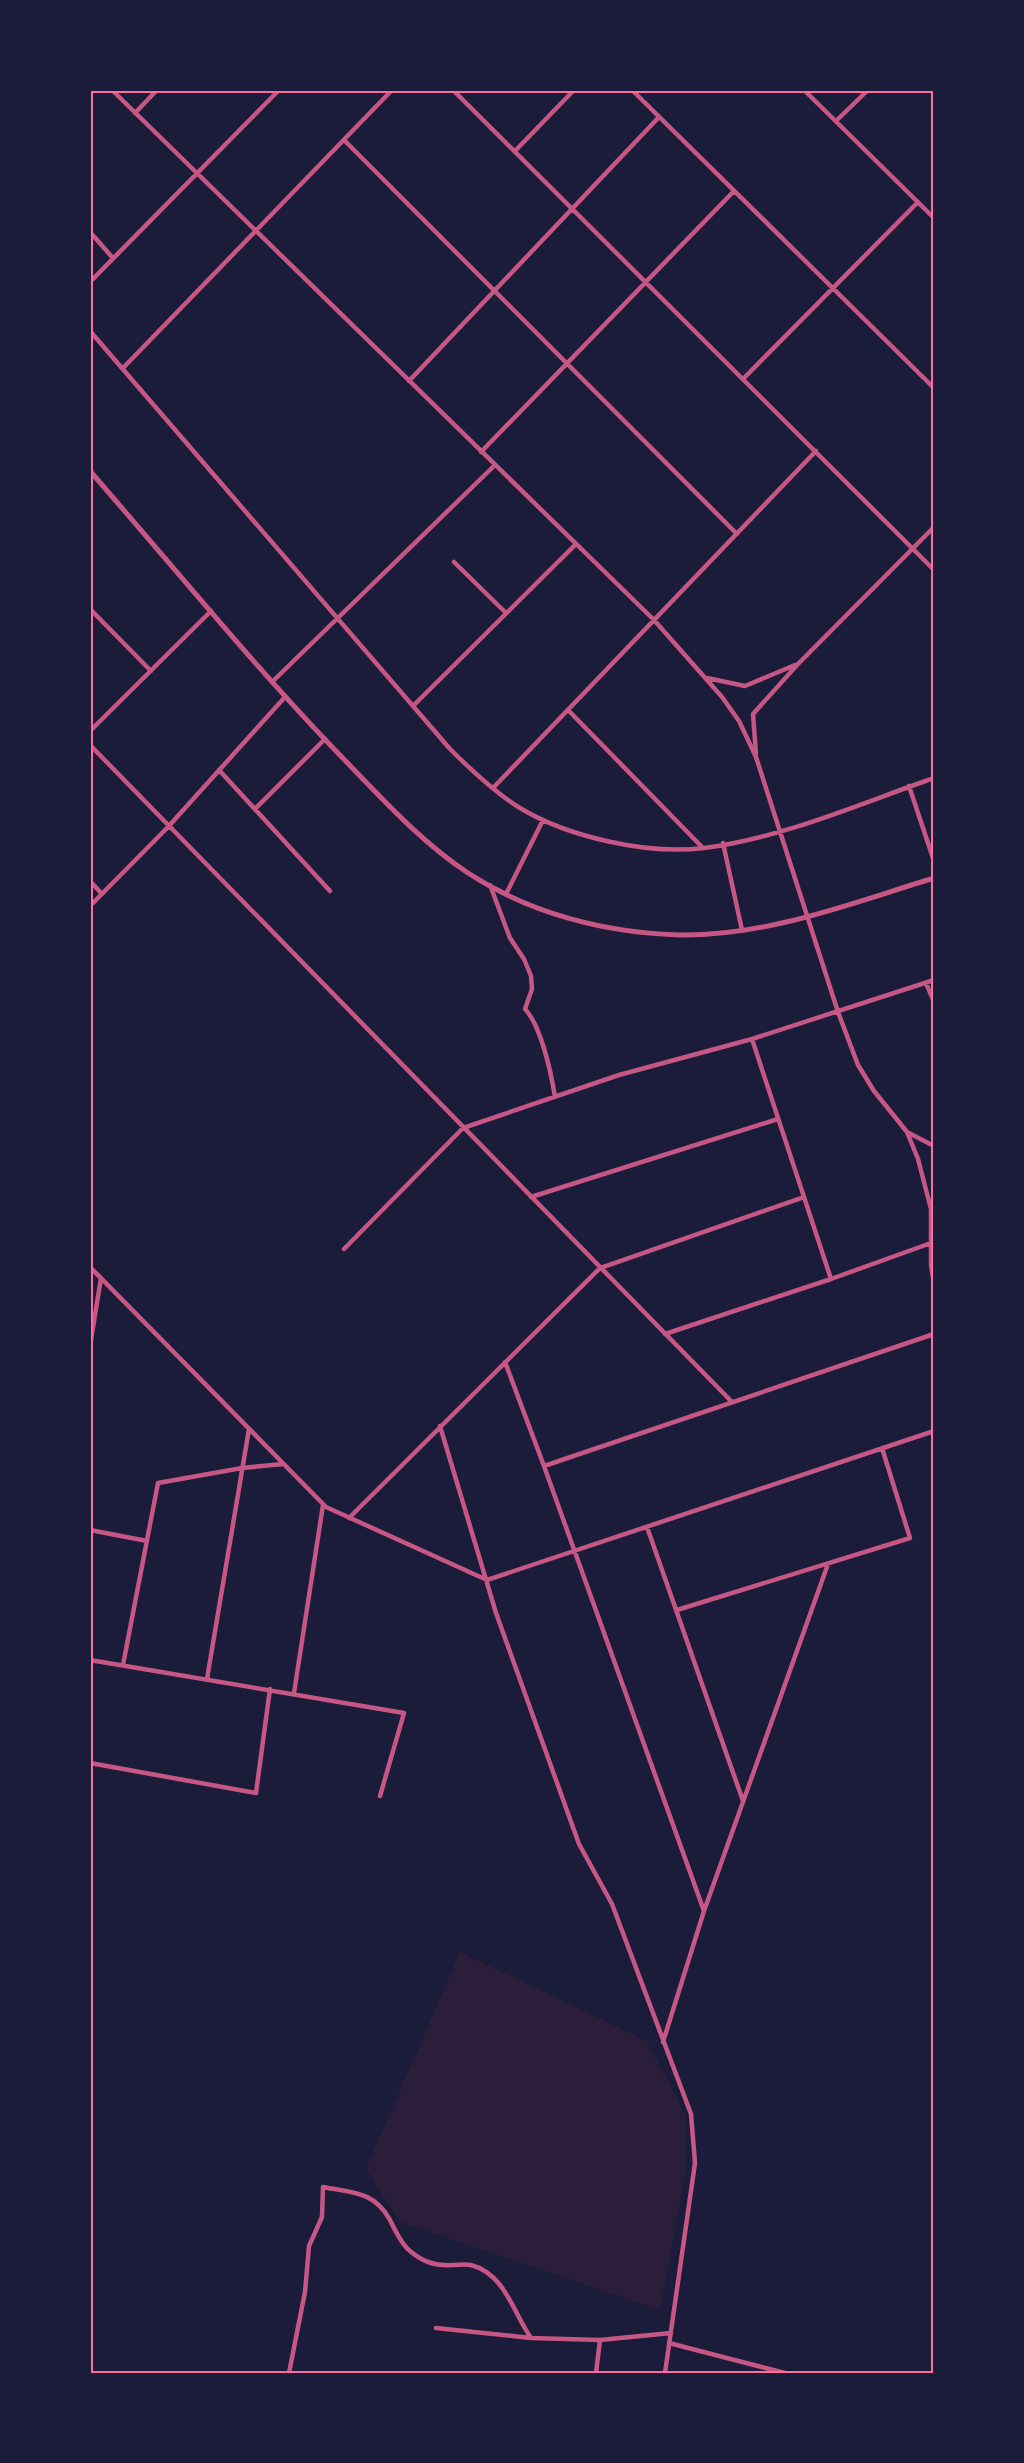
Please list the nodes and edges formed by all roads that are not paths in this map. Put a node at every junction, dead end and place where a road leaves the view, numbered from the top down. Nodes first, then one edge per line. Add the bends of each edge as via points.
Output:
1 (112, 90) edge
2 (157, 90) edge
3 (279, 90) edge
4 (392, 90) edge
5 (453, 90) edge
6 (574, 90) edge
7 (632, 90) edge
8 (804, 90) edge
9 (868, 90) edge
10 (135, 113) junction
11 (659, 117) junction
12 (836, 121) junction
13 (344, 140) junction
14 (515, 151) junction
15 (196, 175) junction
16 (734, 191) junction
17 (918, 202) junction
18 (572, 209) junction
19 (934, 218) edge
20 (256, 231) junction
21 (90, 232) edge
22 (112, 257) junction
23 (90, 282) edge
24 (646, 282) junction
25 (833, 288) junction
26 (494, 291) junction
27 (90, 331) edge
28 (567, 363) junction
29 (123, 368) junction
30 (743, 379) junction
31 (409, 381) junction
32 (934, 388) edge
33 (816, 451) junction
34 (481, 452) junction
35 (495, 465) junction
36 (90, 471) edge
37 (934, 527) edge
38 (736, 534) junction
39 (576, 544) junction
40 (913, 549) junction
41 (454, 562) dead end
42 (934, 570) edge
43 (90, 610) edge
44 (211, 611) junction
45 (506, 613) junction
46 (338, 618) junction
47 (654, 620) junction
48 (798, 664) junction
49 (151, 671) junction
50 (706, 678) junction
51 (272, 682) junction
52 (285, 697) junction
53 (413, 706) junction
54 (568, 710) junction
55 (90, 731) edge
56 (325, 739) junction
57 (90, 745) edge
58 (756, 757) junction
59 (219, 770) junction
60 (934, 778) edge
61 (909, 786) junction
62 (493, 788) junction
63 (255, 809) junction
64 (543, 820) junction
65 (168, 827) junction
66 (780, 832) junction
67 (723, 843) junction
68 (703, 848) junction
69 (934, 861) edge
70 (934, 878) edge
71 (90, 881) edge
72 (490, 885) junction
73 (330, 891) dead end
74 (102, 894) junction
75 (506, 894) junction
76 (90, 906) edge
77 (807, 917) junction
78 (742, 930) junction
79 (934, 980) edge
80 (926, 983) junction
81 (934, 1002) edge
82 (838, 1012) junction
83 (752, 1040) junction
84 (555, 1097) junction
85 (778, 1119) junction
86 (464, 1128) junction
87 (907, 1132) junction
88 (934, 1146) edge
89 (531, 1197) junction
90 (804, 1197) junction
91 (931, 1244) junction
92 (344, 1249) dead end
93 (90, 1267) edge
94 (600, 1268) junction
95 (101, 1278) junction
96 (831, 1279) junction
97 (934, 1284) edge
98 (665, 1334) junction
99 (934, 1334) edge
100 (90, 1346) edge
101 (505, 1362) junction
102 (732, 1402) junction
103 (441, 1426) junction
104 (249, 1429) junction
105 (934, 1431) edge
106 (882, 1448) junction
107 (284, 1464) junction
108 (544, 1466) junction
109 (242, 1468) junction
110 (323, 1504) junction
111 (349, 1518) junction
112 (647, 1527) junction
113 (90, 1530) edge
114 (147, 1542) junction
115 (574, 1551) junction
116 (828, 1564) junction
117 (487, 1580) junction
118 (677, 1610) junction
119 (90, 1660) edge
120 (123, 1665) junction
121 (207, 1679) junction
122 (270, 1689) junction
123 (294, 1694) junction
124 (90, 1763) edge
125 (380, 1796) dead end
126 (743, 1801) junction
127 (704, 1911) junction
128 (663, 2042) junction
129 (436, 2328) dead end
130 (671, 2333) junction
131 (531, 2338) junction
132 (600, 2340) junction
133 (669, 2343) junction
134 (289, 2373) edge
135 (596, 2373) edge
136 (665, 2373) edge
137 (785, 2373) edge

1 - 10 street
2 - 10 street
3 - 15 street
4 - 13 street
5 - 14 street
6 - 14 street
7 - 11 street
8 - 12 street
9 - 12 street
10 - 15 street
11 - 16 street
11 - 18 street
12 - 17 street
13 - 20 street
13 - 26 street
14 - 18 street
15 - 20 street
15 - 22 street
16 - 24 street
16 - 25 street
17 - 19 street
17 - 25 street
18 - 24 street
18 - 26 street
20 - 29 street
20 - 31 street
21 - 22 street
22 - 23 street
24 - 28 street
24 - 30 street
25 - 30 street
25 - 32 street
26 - 28 street
26 - 31 street
27 - 29 street
28 - 34 street
28 - 38 street
29 - 46 street
30 - 33 street
31 - 34 street
33 - 38 street
33 - 40 street
34 - 35 street
35 - 39 street
35 - 46 street
36 - 44 street
37 - 40 street
38 - 47 street
39 - 45 street
39 - 47 street
40 - 42 street
40 - 48 street
41 - 45 street
43 - 49 street
44 - 49 street
44 - 51 street
45 - 53 street
46 - 51 street
46 - 53 street
47 - 50 street
47 - 54 street
48 - 50 street via 745,687
48 - 58 street via 753,714
49 - 55 street
50 - 58 street via 739,721
51 - 52 street
52 - 56 street
52 - 59 street
53 - 62 street via 450,749
54 - 62 street
54 - 68 street
56 - 63 street
56 - 72 street via 405,823
57 - 65 street
58 - 66 street
59 - 63 street
59 - 65 street
60 - 61 street
61 - 66 street
61 - 69 street
62 - 64 street
63 - 73 street
64 - 68 street via 597,839 629,845
64 - 75 street
65 - 74 street
65 - 86 street
66 - 67 street
66 - 77 street
67 - 68 street
67 - 78 street
70 - 77 street
71 - 74 street
72 - 75 street
72 - 84 street via 510,938 531,976 532,988 525,1009 538,1029
74 - 76 street
75 - 78 street via 601,927 682,935
77 - 78 street
77 - 82 street
79 - 80 street
80 - 81 street
80 - 82 street
82 - 83 street
82 - 87 street via 858,1065
83 - 84 street via 619,1075
83 - 85 street
84 - 86 street
85 - 89 street
85 - 90 street
86 - 89 street
86 - 92 street
87 - 88 street
87 - 91 street via 931,1209
89 - 94 street
90 - 94 street
90 - 96 street
91 - 96 street
91 - 97 street
93 - 95 street
94 - 98 street
94 - 101 street
95 - 100 street
95 - 104 street
96 - 98 street
98 - 102 street
99 - 102 street
101 - 103 street
101 - 108 street
102 - 108 street
103 - 111 street
103 - 117 street
104 - 107 street
104 - 109 street
105 - 106 street
106 - 112 street
106 - 116 street via 910,1538
107 - 109 street
107 - 110 street
108 - 115 street
109 - 114 street via 158,1483
109 - 121 street
110 - 111 street
110 - 123 street
111 - 117 street
112 - 115 street
112 - 118 street
113 - 114 street
114 - 120 street
115 - 117 street
115 - 127 street
116 - 118 street
116 - 126 street
117 - 128 street via 579,1844 612,1904
118 - 126 street
119 - 120 street
120 - 121 street
121 - 122 street
122 - 123 street
122 - 124 street via 256,1794
123 - 125 street via 404,1713
126 - 127 street
127 - 128 street
128 - 130 street via 691,2114 695,2163
129 - 131 street
130 - 132 street
130 - 133 street
131 - 132 street
131 - 134 street via 514,2305 493,2278 469,2265 438,2266 424,2261 408,2250 379,2204 359,2192 323,2187 321,2217 309,2246 305,2292
132 - 135 street
133 - 136 street
133 - 137 street

